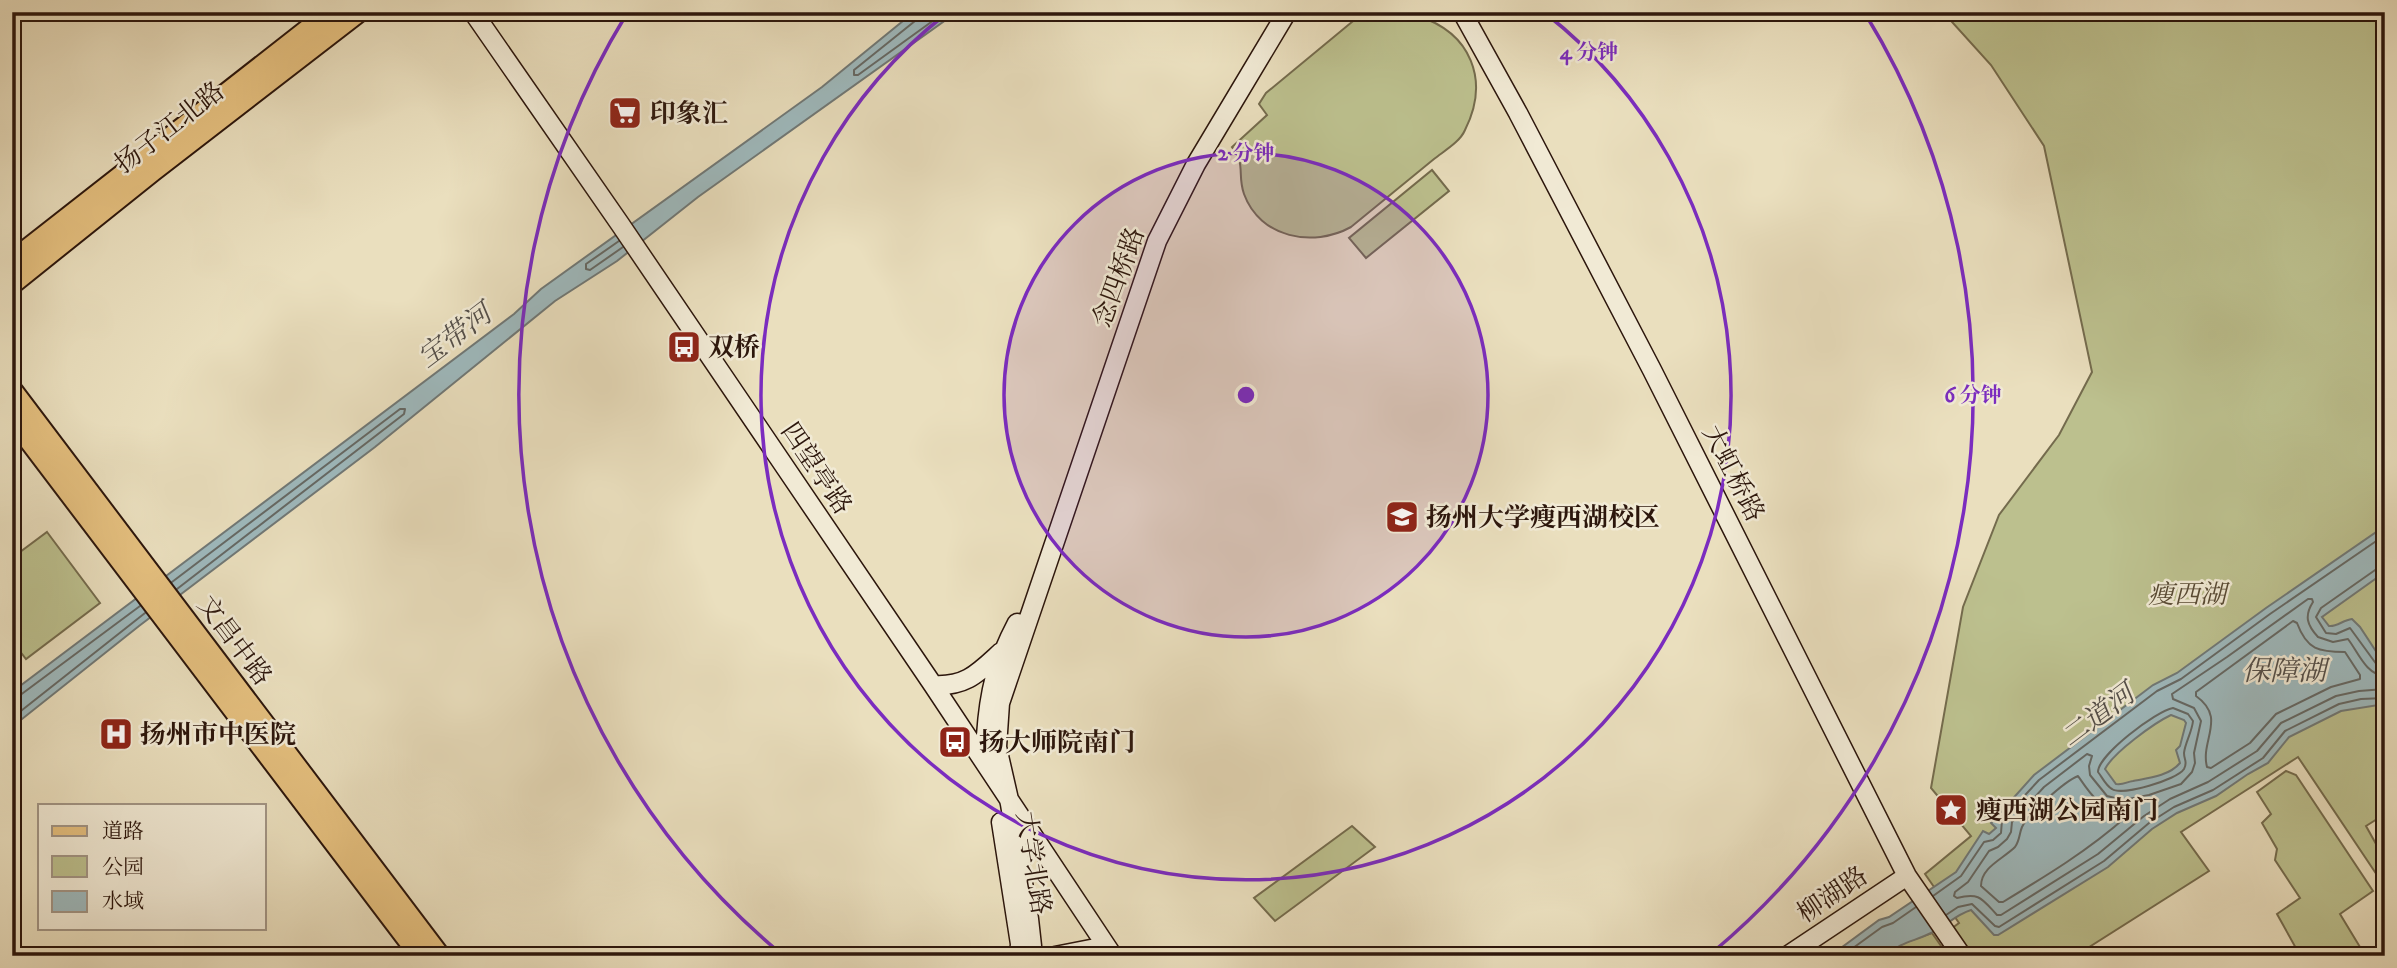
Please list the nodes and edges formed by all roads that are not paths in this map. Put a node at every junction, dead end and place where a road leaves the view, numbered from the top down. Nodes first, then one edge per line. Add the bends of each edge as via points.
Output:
1 (330, 12) edge
2 (359, 12) edge
3 (473, 12) edge
4 (1287, 12) edge
5 (1462, 12) edge
6 (12, 261) edge
7 (12, 284) edge
8 (12, 383) edge
9 (16, 404) edge
10 (1041, 580) junction
11 (168, 611) junction
12 (1002, 652) junction
13 (933, 685) junction
14 (994, 778) junction
15 (1010, 804) junction
16 (1911, 882) junction
17 (1109, 951) edge
18 (420, 956) edge
19 (440, 956) edge
20 (1019, 956) edge
21 (1030, 956) edge
22 (1055, 956) edge
23 (1787, 956) edge
24 (1962, 956) edge

1 - 6 main road, 扬子江北路
2 - 7 main road, 扬子江北路
3 - 13 street, 四望亭路
4 - 10 street, 念四桥路 via 1196,164 1157,241
5 - 16 street, 大虹桥路 via 1646,358
8 - 9 main road, 文昌中路
9 - 11 main road, 文昌中路
10 - 12 street, 念四桥路
10 - 15 street, 念四桥路 via 1000,703 998,747
11 - 18 main road, 文昌中路
11 - 19 main road, 文昌中路
12 - 13 street via 976,675 950,686
12 - 14 street, 念四桥路 via 988,702 986,739
13 - 14 street, 四望亭路
14 - 15 street, 四望亭路
14 - 20 street, 大学北路
15 - 17 street, 四望亭路
15 - 21 street, 大学北路 via 1029,919
16 - 23 street, 柳湖路
16 - 24 street, 大虹桥路
17 - 22 street

